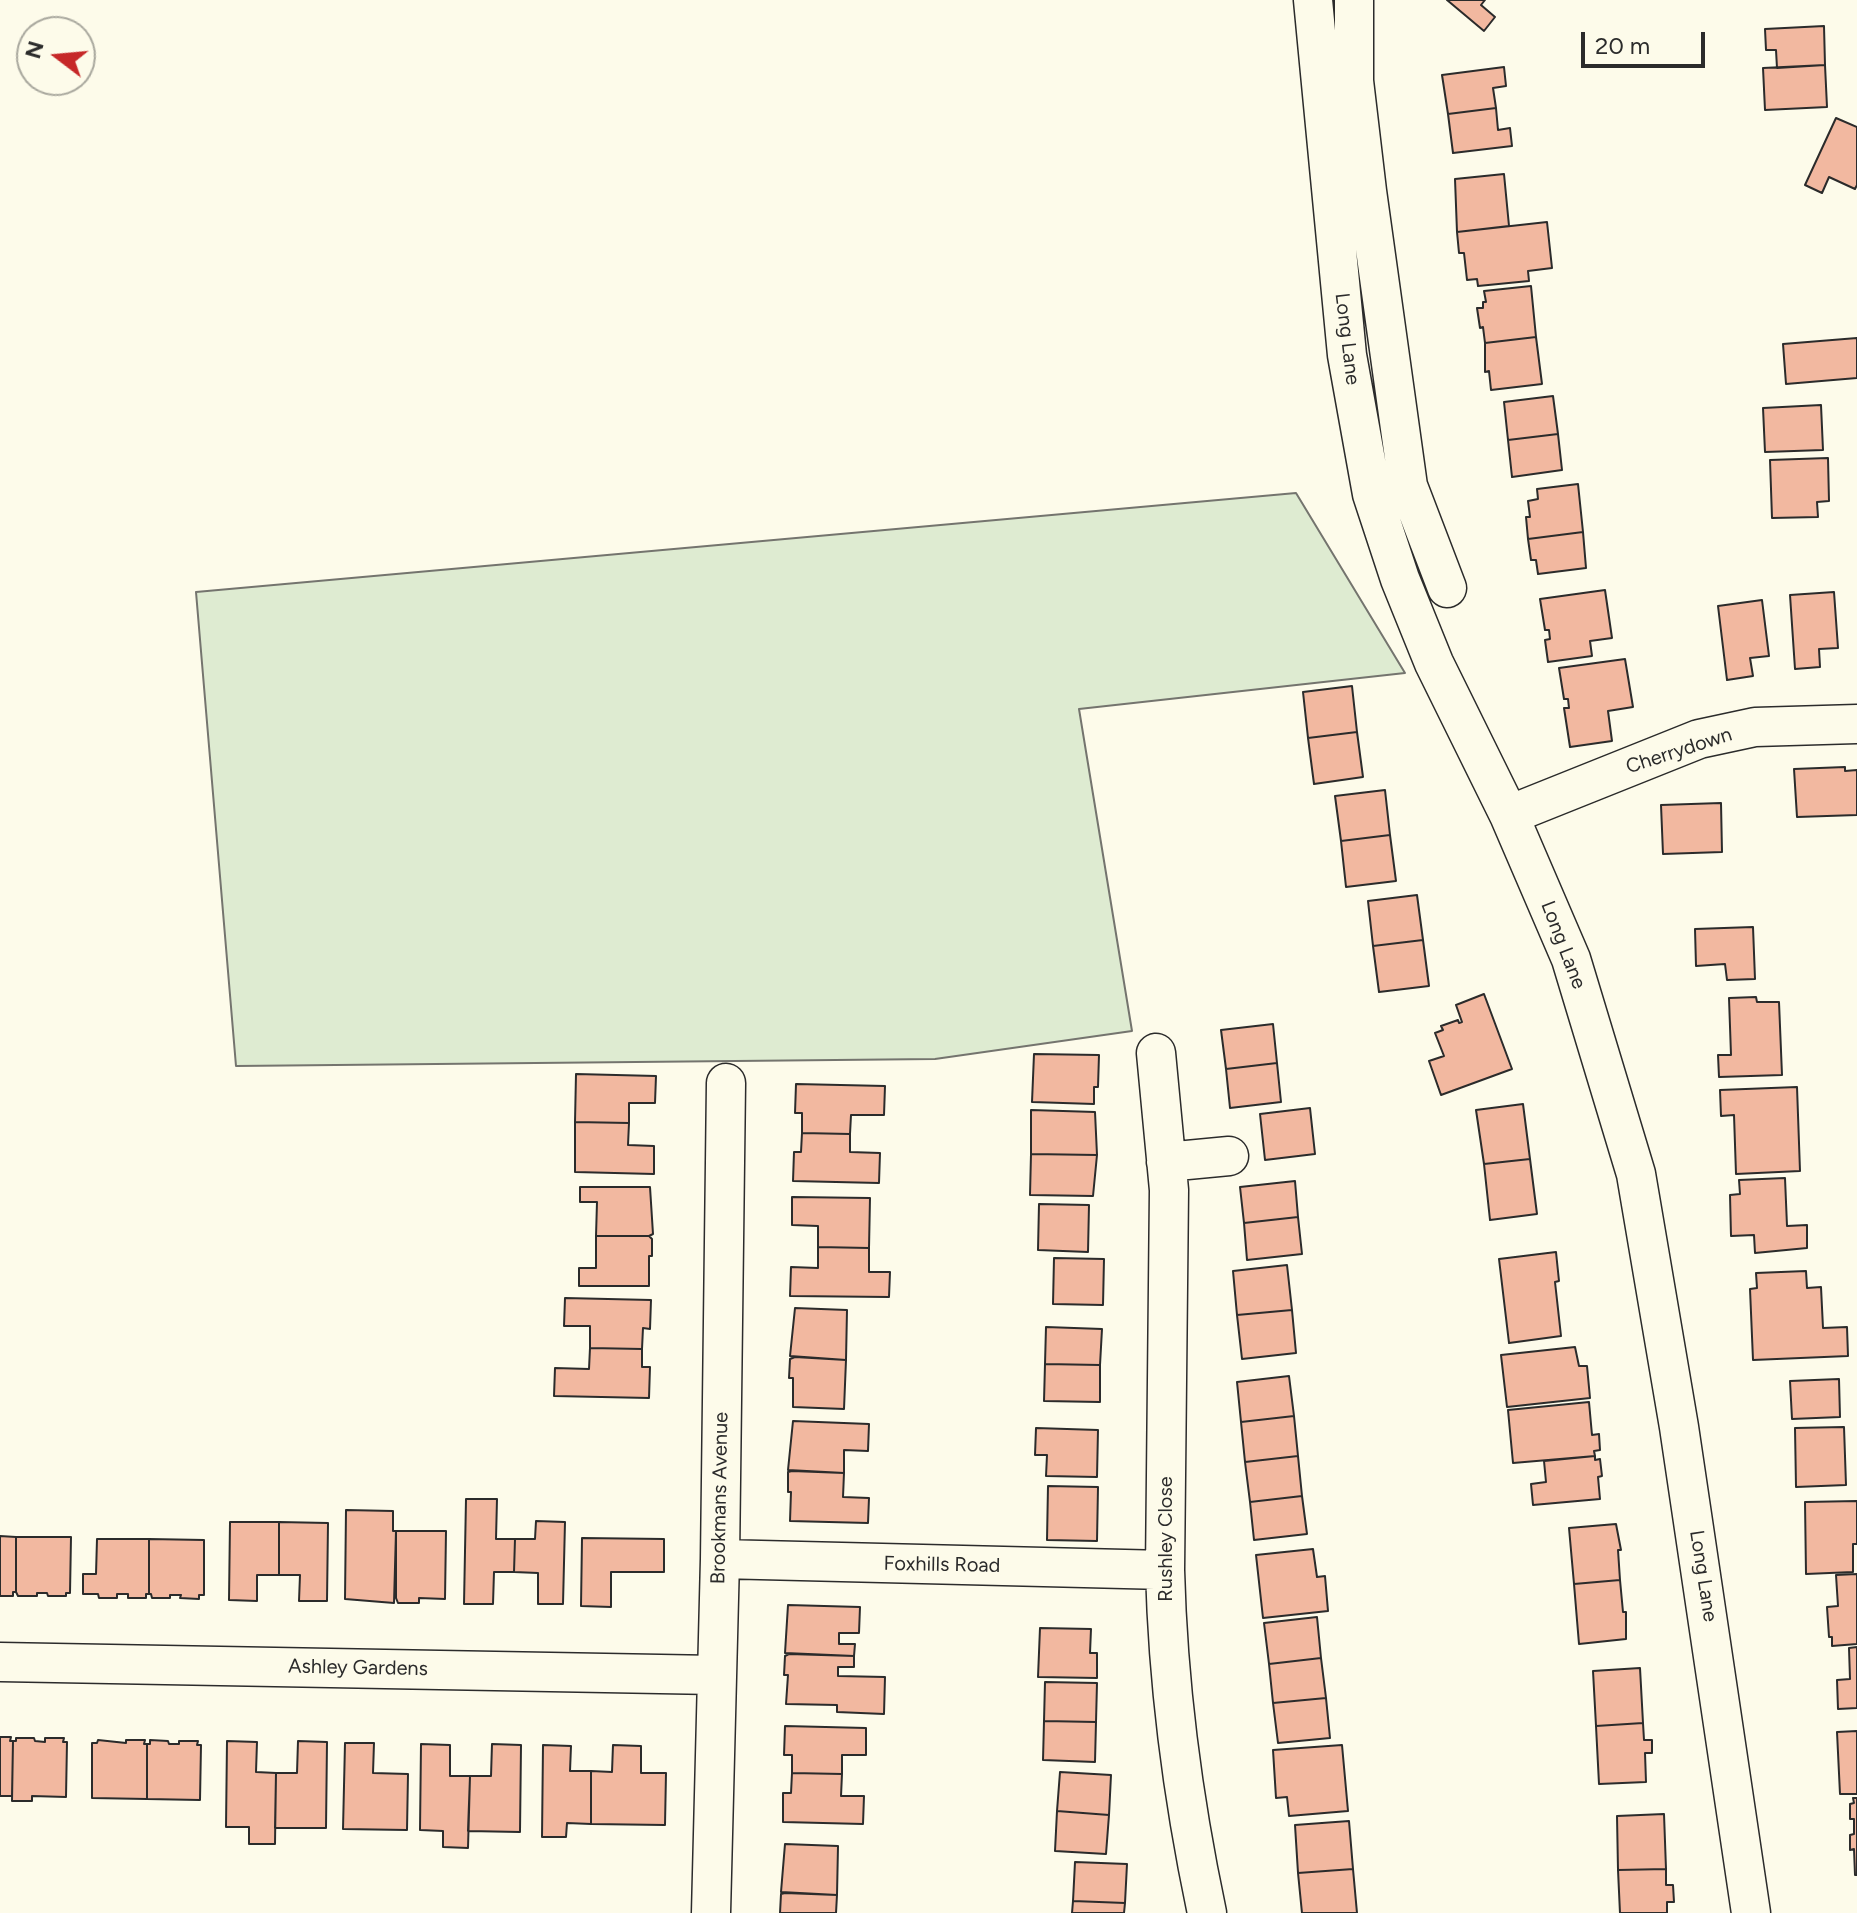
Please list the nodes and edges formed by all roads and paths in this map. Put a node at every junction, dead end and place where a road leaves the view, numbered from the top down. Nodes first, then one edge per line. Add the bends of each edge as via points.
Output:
1 (1313, 0) edge
2 (1354, 0) edge
3 (1337, 82) junction
4 (1390, 490) junction
5 (1447, 588) dead end
6 (1857, 724) edge
7 (1509, 815) junction
8 (1156, 1053) dead end
9 (726, 1083) dead end
10 (1229, 1156) dead end
11 (1166, 1162) junction
12 (720, 1559) junction
13 (1165, 1570) junction
14 (0, 1662) edge
15 (715, 1675) junction
16 (711, 1913) edge
17 (1207, 1913) edge
18 (1751, 1913) edge

1 - 3 street, Long Lane
2 - 3 street
3 - 4 street, Long Lane via 1349,194 1347,355
4 - 5 street
4 - 7 street, Long Lane via 1400,579 1434,663
6 - 7 street, Cherrydown via 1755,727 1699,739
7 - 18 street, Long Lane via 1571,959 1636,1174 1682,1443
8 - 11 street, Rushley Close
9 - 12 street, Brookmans Avenue
10 - 11 street
11 - 13 street, Rushley Close
12 - 13 street, Foxhills Road
12 - 15 street, Brookmans Avenue
13 - 17 street, Rushley Close via 1188,1823
14 - 15 street, Ashley Gardens
15 - 16 street, Brookmans Avenue

